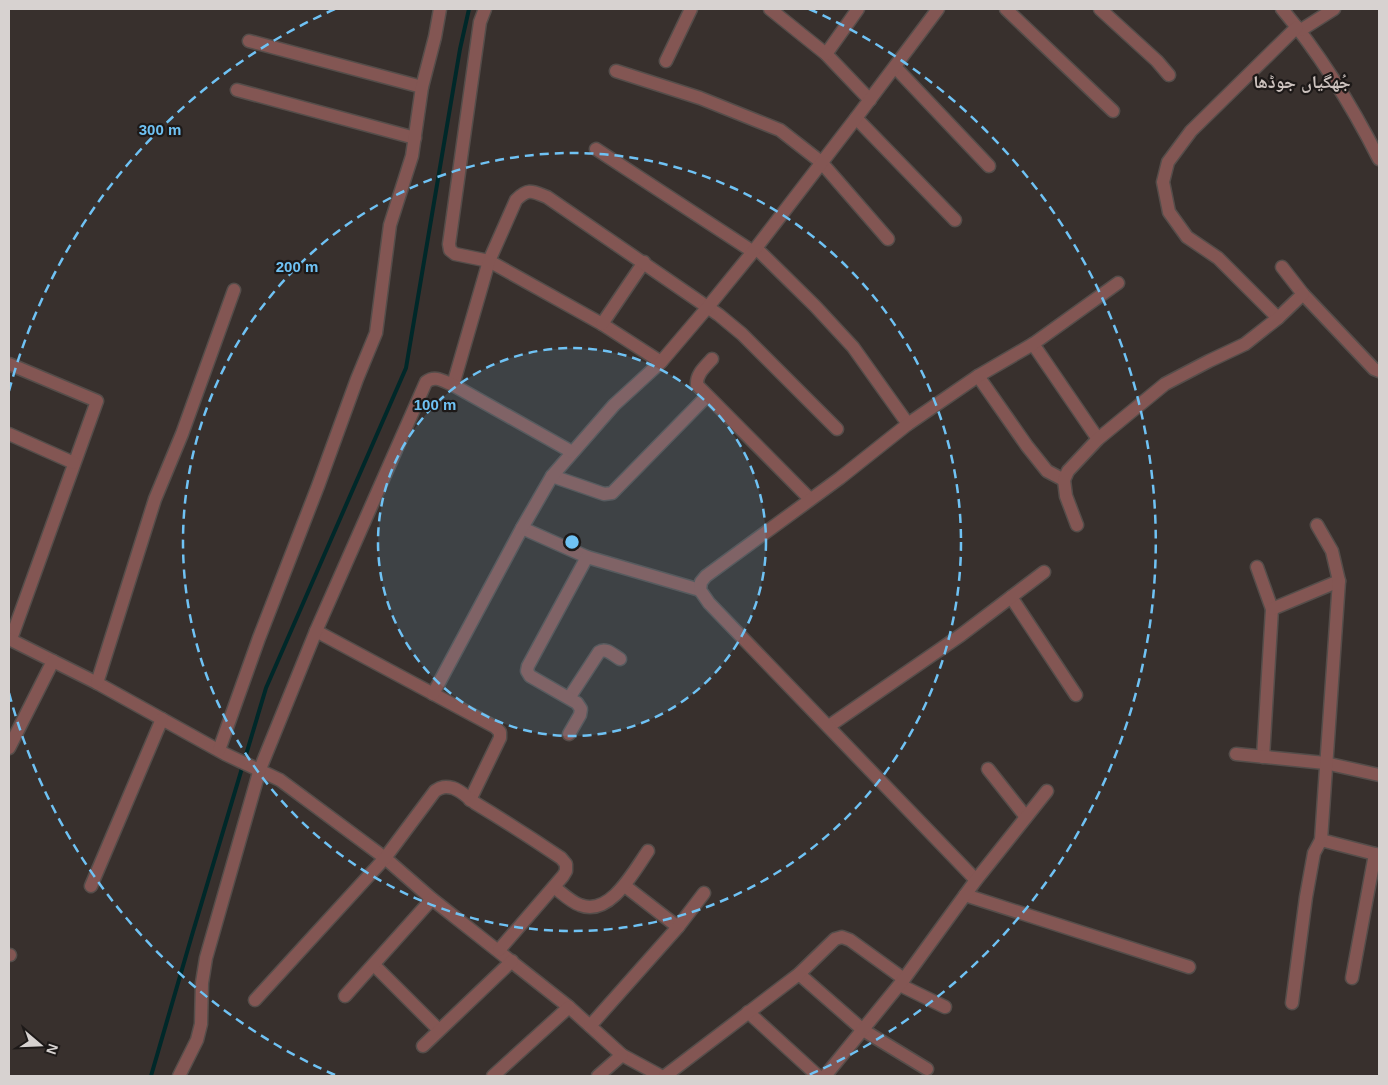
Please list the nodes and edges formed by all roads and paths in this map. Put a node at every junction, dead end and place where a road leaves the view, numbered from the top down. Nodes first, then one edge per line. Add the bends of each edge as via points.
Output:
1 (440, 9) edge
2 (485, 9) edge
3 (691, 9) edge
4 (770, 9) edge
5 (858, 9) edge
6 (938, 9) edge
7 (1006, 9) edge
8 (1100, 9) edge
9 (1282, 9) edge
10 (1334, 9) edge
11 (1299, 29) junction
12 (249, 41) dead end
13 (826, 54) junction
14 (666, 61) dead end
15 (895, 67) junction
16 (616, 71) dead end
17 (1169, 75) dead end
18 (422, 87) junction
19 (237, 90) dead end
20 (870, 100) junction
21 (1113, 111) dead end
22 (856, 118) junction
23 (415, 138) junction
24 (596, 149) dead end
25 (1379, 159) edge
26 (821, 162) junction
27 (989, 166) dead end
28 (955, 220) dead end
29 (888, 239) dead end
30 (754, 249) junction
31 (489, 261) junction
32 (644, 262) junction
33 (1282, 267) dead end
34 (1118, 283) dead end
35 (234, 290) dead end
36 (1303, 294) junction
37 (707, 308) junction
38 (1278, 318) junction
39 (602, 324) junction
40 (1033, 344) junction
41 (712, 359) dead end
42 (661, 362) junction
43 (9, 364) edge
44 (1379, 370) edge
45 (978, 376) junction
46 (453, 386) junction
47 (707, 396) junction
48 (908, 424) junction
49 (837, 429) dead end
50 (9, 434) edge
51 (1098, 439) junction
52 (572, 452) junction
53 (74, 463) junction
54 (552, 476) junction
55 (1064, 480) junction
56 (810, 499) junction
57 (1077, 525) dead end
58 (1317, 525) dead end
59 (522, 528) junction
60 (586, 556) junction
61 (1257, 567) dead end
62 (1044, 572) dead end
63 (1339, 581) junction
64 (700, 590) junction
65 (1011, 597) junction
66 (1272, 609) junction
67 (316, 632) junction
68 (10, 639) edge
69 (620, 659) dead end
70 (53, 661) junction
71 (97, 683) junction
72 (433, 694) junction
73 (1076, 695) dead end
74 (569, 698) junction
75 (162, 719) junction
76 (829, 726) junction
77 (569, 734) dead end
78 (9, 748) edge
79 (222, 752) junction
80 (1236, 754) dead end
81 (1263, 757) junction
82 (1326, 763) junction
83 (255, 768) junction
84 (988, 769) dead end
85 (1379, 775) edge
86 (1047, 791) dead end
87 (470, 800) junction
88 (1026, 817) junction
89 (1321, 840) junction
90 (648, 851) dead end
91 (1377, 855) edge
92 (385, 858) junction
93 (976, 880) junction
94 (91, 886) dead end
95 (625, 886) junction
96 (554, 887) junction
97 (704, 893) dead end
98 (965, 895) junction
99 (432, 899) junction
100 (678, 927) junction
101 (499, 950) junction
102 (512, 961) junction
103 (374, 965) junction
104 (1189, 967) dead end
105 (799, 974) junction
106 (1352, 978) dead end
107 (902, 982) junction
108 (345, 996) dead end
109 (254, 1000) dead end
110 (1292, 1003) dead end
111 (569, 1007) junction
112 (945, 1007) dead end
113 (748, 1012) junction
114 (590, 1026) junction
115 (439, 1030) junction
116 (863, 1030) junction
117 (423, 1046) dead end
118 (622, 1055) junction
119 (927, 1069) dead end
120 (179, 1076) edge
121 (493, 1076) edge
122 (598, 1076) edge
123 (661, 1076) edge
124 (665, 1076) edge
125 (818, 1076) edge
126 (825, 1076) edge

1 - 18 street
2 - 31 street via 480,22 449,244 455,254
3 - 14 street
4 - 13 street
5 - 13 street
6 - 15 street
7 - 21 street
8 - 17 street
9 - 11 street
10 - 11 street
11 - 25 street via 1358,117
11 - 38 street via 1191,131 1168,162 1163,182 1169,212 1187,237 1218,258
12 - 18 street
13 - 20 street
15 - 20 street
15 - 27 street
16 - 26 street via 700,98 780,130
18 - 23 street
19 - 23 street
20 - 22 street
22 - 26 street
22 - 28 street
23 - 79 street via 390,225 376,333 259,638
24 - 30 street
26 - 29 street
26 - 30 street
30 - 37 street
30 - 48 street via 853,347
31 - 32 street via 516,200 533,191
31 - 39 street
31 - 46 street
32 - 37 street
32 - 39 street
33 - 36 street
34 - 40 street
35 - 71 street via 155,499
36 - 38 street
36 - 44 street via 1374,369
37 - 42 street
37 - 49 street via 742,334
38 - 51 street via 1246,344 1165,384
39 - 42 street
40 - 45 street
40 - 51 street
41 - 47 street via 696,379 696,385
42 - 52 street via 614,405
43 - 53 street via 97,401
45 - 48 street
45 - 55 street via 1047,471
46 - 52 street
46 - 67 street via 436,378 426,382
47 - 54 street via 612,493 604,494
47 - 56 street
48 - 56 street
50 - 53 street
51 - 55 street via 1077,460
52 - 54 street
53 - 68 street
54 - 59 street
55 - 57 street via 1066,496
56 - 64 street via 706,576
58 - 63 street via 1332,551
59 - 60 street
59 - 72 street
60 - 64 street
60 - 74 street via 527,671 530,676
61 - 66 street
62 - 65 street
63 - 66 street
63 - 82 street
64 - 76 street
65 - 73 street
65 - 76 street
66 - 81 street
67 - 72 street
67 - 83 street
68 - 70 street
69 - 74 street via 607,650 599,652
70 - 71 street
70 - 78 street
71 - 75 street
72 - 87 street via 500,732
74 - 77 street via 581,709
75 - 79 street
75 - 94 street
76 - 93 street
79 - 83 street
80 - 81 street
81 - 82 street
82 - 85 street
82 - 89 street
83 - 92 street via 280,780
83 - 120 street via 206,958 201,1024 197,1040
84 - 88 street
86 - 88 street
87 - 92 street via 462,792 442,786
87 - 96 street via 561,858 566,864 566,871
88 - 93 street
89 - 91 street
89 - 110 street via 1314,853 1306,896
90 - 95 street
91 - 106 street
92 - 99 street
92 - 109 street
93 - 98 street
95 - 96 street via 604,905 592,908 580,905
95 - 100 street
96 - 101 street
97 - 100 street
98 - 104 street
98 - 107 street
99 - 101 street
99 - 103 street
100 - 114 street
101 - 102 street
102 - 111 street
102 - 115 street
103 - 108 street
103 - 115 street
105 - 107 street via 835,939 842,937
105 - 113 street
105 - 116 street
107 - 112 street
107 - 116 street
111 - 114 street
111 - 121 street
113 - 124 street
113 - 125 street
114 - 118 street
115 - 117 street
116 - 119 street
116 - 126 street
118 - 122 street
118 - 123 street

